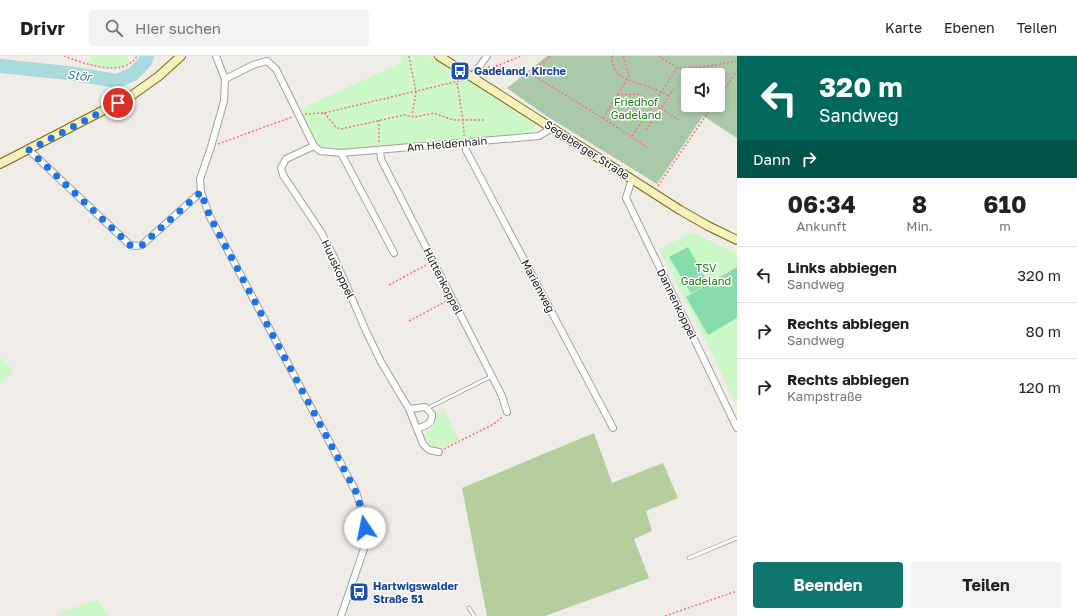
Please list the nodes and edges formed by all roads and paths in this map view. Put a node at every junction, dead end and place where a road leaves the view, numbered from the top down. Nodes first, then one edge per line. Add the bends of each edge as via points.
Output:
1 (64, 56) edge
2 (137, 56) edge
3 (181, 56) edge
4 (216, 56) edge
5 (409, 56) edge
6 (439, 56) edge
7 (487, 56) edge
8 (522, 56) edge
9 (550, 56) edge
10 (612, 56) edge
11 (623, 56) edge
12 (659, 56) edge
13 (268, 59) edge
14 (737, 61) edge
15 (496, 66) junction
16 (480, 67) junction
17 (677, 68) junction
18 (737, 71) edge
19 (532, 74) junction
20 (472, 77) junction
21 (225, 79) junction
22 (627, 80) junction
23 (457, 83) junction
24 (675, 86) dead end
25 (725, 88) edge
26 (416, 92) junction
27 (661, 92) junction
28 (617, 95) junction
29 (669, 96) junction
30 (653, 104) junction
31 (661, 108) junction
32 (709, 112) edge
33 (324, 113) junction
34 (298, 114) junction
35 (412, 116) junction
36 (603, 118) junction
37 (378, 120) junction
38 (463, 120) junction
39 (484, 120) dead end
40 (679, 120) dead end
41 (552, 128) junction
42 (646, 130) dead end
43 (632, 136) junction
44 (464, 143) junction
45 (314, 146) junction
46 (211, 147) junction
47 (647, 147) dead end
48 (29, 150) junction
49 (380, 150) junction
50 (341, 153) junction
51 (0, 164) edge
52 (632, 180) junction
53 (201, 192) junction
54 (653, 193) junction
55 (737, 240) edge
56 (394, 253) dead end
57 (433, 261) junction
58 (388, 285) dead end
59 (452, 299) junction
60 (409, 321) dead end
61 (492, 376) junction
62 (428, 408) junction
63 (409, 409) junction
64 (507, 412) joint
65 (418, 428) junction
66 (613, 428) dead end
67 (737, 428) edge
68 (439, 452) joint
69 (737, 538) edge
70 (689, 558) dead end
71 (737, 591) edge
72 (469, 608) dead end
73 (341, 616) edge
74 (474, 616) edge
75 (665, 616) edge

1 - 2 path via 108,68 130,64
3 - 48 main road via 131,96
4 - 21 street
5 - 26 path
6 - 20 main road, Segeberger Straße
7 - 16 street
8 - 15 path
9 - 19 path
10 - 22 path via 617,73
11 - 22 path via 629,76
12 - 17 path
13 - 21 street
13 - 34 street via 276,69
14 - 17 path
15 - 16 path
15 - 19 path
16 - 20 street
17 - 27 path
18 - 25 path
19 - 36 path
20 - 23 path
20 - 41 main road, Segeberger Straße
21 - 46 street via 224,101
22 - 27 path
22 - 28 path
23 - 26 path
23 - 38 path
24 - 29 path
26 - 33 path
26 - 35 path
27 - 29 path
27 - 30 path
28 - 30 path via 638,94
28 - 36 path
29 - 31 path
30 - 31 path
30 - 43 path
31 - 40 path
31 - 42 path
32 - 54 path
33 - 34 path
33 - 37 path via 341,129
34 - 45 street
34 - 46 path
35 - 37 path
35 - 38 path via 434,113 453,120
36 - 43 path
37 - 49 path
38 - 39 path
38 - 44 path
41 - 44 street, Am Heldenhain via 539,136
41 - 52 main road, Segeberger Straße
43 - 47 path
44 - 49 street, Am Heldenhain
44 - 66 street, Marienweg
45 - 50 street, Am Heldenhain via 320,151
45 - 63 street, Huuskoppel via 286,159 281,168 321,232 381,362
46 - 53 street via 200,179
48 - 51 main road
48 - 53 street via 130,245 142,245
49 - 50 street, Am Heldenhain
49 - 57 street, Hüttenkoppel via 381,159
50 - 56 street
52 - 54 main road, Segeberger Straße
52 - 67 street, Dannenkoppel via 626,198
53 - 73 street via 210,217 356,492 365,520 366,543
54 - 55 main road, Segeberger Straße
57 - 58 path
57 - 59 street, Hüttenkoppel
59 - 60 path
59 - 61 street, Hüttenkoppel
61 - 62 lane
61 - 64 street, Hüttenkoppel
62 - 63 street
62 - 65 street via 433,418 430,423
63 - 65 street, Huuskoppel
64 - 68 path via 494,424
65 - 68 street, Huuskoppel via 423,444 429,450
69 - 70 lane
71 - 75 path
72 - 74 lane

